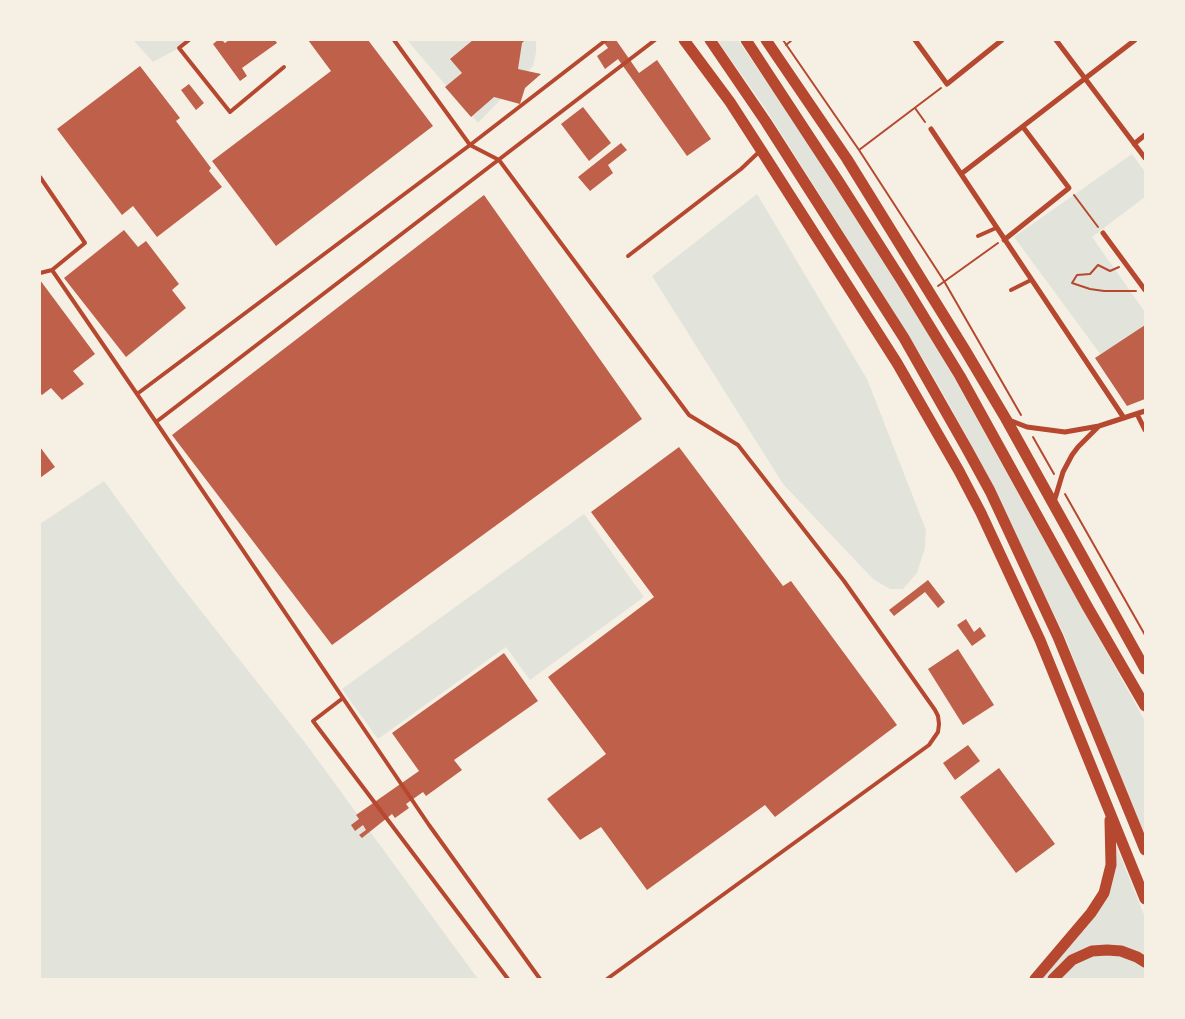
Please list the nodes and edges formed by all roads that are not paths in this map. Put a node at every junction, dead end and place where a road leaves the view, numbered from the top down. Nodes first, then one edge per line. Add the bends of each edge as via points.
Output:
1 (189, 40) edge
2 (394, 40) edge
3 (606, 40) edge
4 (655, 40) edge
5 (684, 40) edge
6 (710, 40) edge
7 (746, 40) edge
8 (766, 40) edge
9 (915, 40) edge
10 (1002, 40) edge
11 (1056, 40) edge
12 (1135, 40) edge
13 (284, 67) dead end
14 (1086, 78) junction
15 (1023, 127) junction
16 (930, 129) road end
17 (1145, 136) edge
18 (1134, 144) junction
19 (470, 145) junction
20 (761, 150) junction
21 (1145, 158) edge
22 (499, 160) junction
23 (960, 174) junction
24 (40, 177) edge
25 (996, 228) junction
26 (1103, 233) road end
27 (978, 236) dead end
28 (1004, 240) junction
29 (899, 242) junction
30 (628, 256) dead end
31 (52, 270) junction
32 (40, 273) edge
33 (1031, 280) junction
34 (902, 281) junction
35 (1011, 290) dead end
36 (1145, 290) edge
37 (137, 394) junction
38 (1145, 411) edge
39 (1136, 414) junction
40 (1124, 418) junction
41 (1006, 419) junction
42 (156, 422) junction
43 (1099, 426) junction
44 (1145, 430) edge
45 (939, 434) junction
46 (971, 456) junction
47 (1053, 505) junction
48 (1145, 669) edge
49 (343, 698) junction
50 (1145, 706) edge
51 (1110, 811) junction
52 (1145, 850) edge
53 (1145, 899) edge
54 (1145, 962) edge
55 (508, 979) edge
56 (540, 979) edge
57 (607, 979) edge
58 (1035, 979) edge
59 (1053, 979) edge

1 - 13 lane via 180,48 230,112
2 - 19 lane
3 - 19 lane
4 - 22 lane
5 - 20 highway
6 - 46 highway via 904,338
7 - 34 highway
8 - 29 highway
9 - 10 street via 947,84
11 - 14 street
12 - 14 street
14 - 15 street
14 - 18 street
15 - 23 street
15 - 28 street via 1069,188
16 - 23 street
17 - 18 street
18 - 21 street
19 - 22 lane
19 - 37 lane
20 - 30 lane
20 - 45 highway
22 - 42 lane
22 - 57 lane via 689,415 738,445 844,581 935,710 939,724 935,739 929,746
23 - 25 street
24 - 31 lane via 85,243
25 - 27 lane
25 - 28 street
26 - 36 street
28 - 33 street
29 - 34 highway
29 - 41 highway
31 - 32 lane
31 - 37 lane
33 - 35 lane
33 - 40 street
34 - 50 highway via 960,376 1086,606
37 - 42 lane
38 - 39 street
39 - 40 street
39 - 44 street
40 - 43 street
41 - 43 street via 1027,427 1065,432
41 - 47 highway
42 - 49 lane
43 - 47 street via 1078,446 1066,465
45 - 46 highway
45 - 51 highway via 1036,631
46 - 52 highway via 1058,638
47 - 48 highway
49 - 55 lane via 313,721
49 - 56 lane
51 - 53 highway
51 - 58 highway via 1111,865 1104,893
54 - 59 highway via 1121,951 1092,951 1072,960

